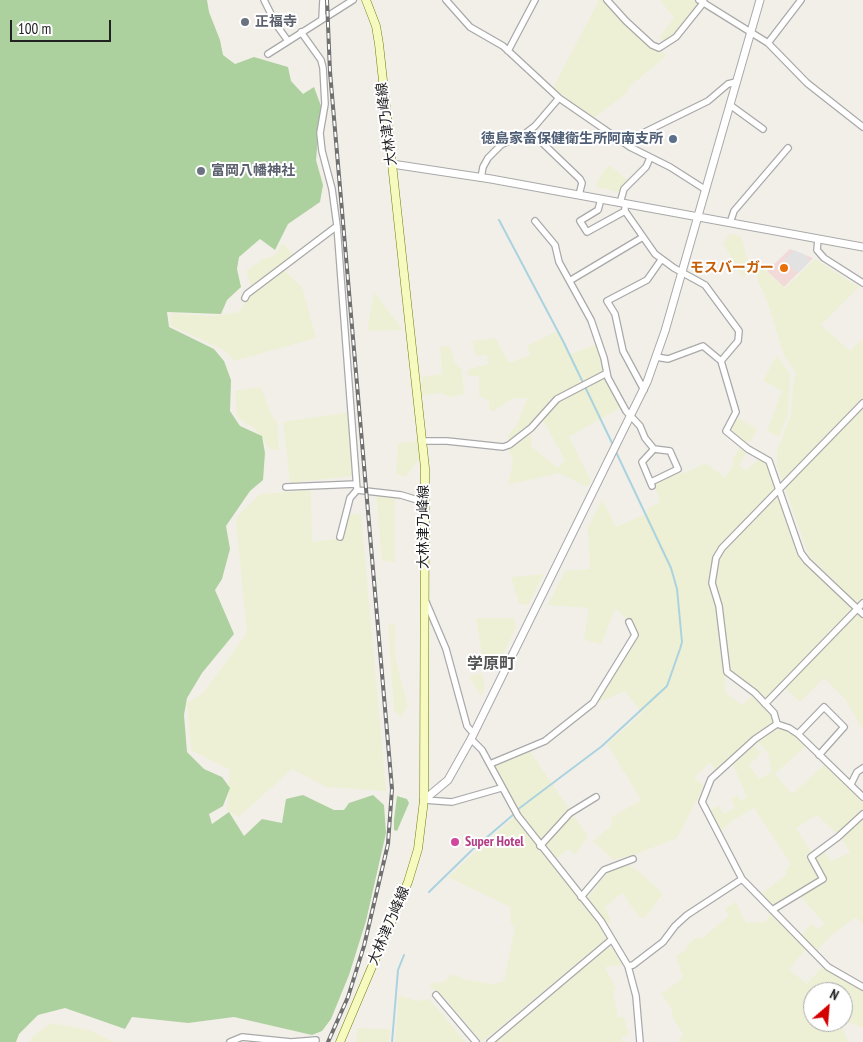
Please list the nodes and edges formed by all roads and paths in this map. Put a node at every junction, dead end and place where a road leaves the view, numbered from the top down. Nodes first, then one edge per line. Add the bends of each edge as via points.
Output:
1 (264, 0) edge
2 (323, 0) edge
3 (353, 0) edge
4 (366, 0) edge
5 (446, 0) edge
6 (535, 0) edge
7 (606, 0) edge
8 (760, 0) edge
9 (801, 0) edge
10 (702, 1) edge
11 (322, 19) junction
12 (750, 31) junction
13 (301, 32) junction
14 (288, 41) junction
15 (768, 43) junction
16 (508, 51) junction
17 (268, 54) dead end
18 (736, 82) junction
19 (560, 98) junction
20 (730, 105) junction
21 (863, 127) edge
22 (763, 129) dead end
23 (530, 130) junction
24 (630, 147) junction
25 (788, 148) dead end
26 (650, 158) junction
27 (392, 164) junction
28 (481, 178) junction
29 (706, 190) junction
30 (579, 195) junction
31 (601, 199) junction
32 (624, 206) junction
33 (698, 217) junction
34 (535, 221) dead end
35 (730, 223) junction
36 (337, 226) junction
37 (643, 237) junction
38 (818, 239) junction
39 (863, 247) edge
40 (660, 260) junction
41 (682, 272) junction
42 (571, 280) junction
43 (863, 283) edge
44 (245, 298) dead end
45 (656, 357) junction
46 (721, 361) junction
47 (606, 373) junction
48 (644, 390) junction
49 (863, 403) edge
50 (632, 416) junction
51 (422, 441) junction
52 (654, 449) junction
53 (286, 487) dead end
54 (356, 487) junction
55 (779, 488) junction
56 (424, 502) junction
57 (340, 538) dead end
58 (424, 598) junction
59 (863, 603) edge
60 (857, 609) junction
61 (863, 614) edge
62 (629, 622) dead end
63 (765, 704) junction
64 (776, 724) junction
65 (798, 734) junction
66 (472, 736) junction
67 (819, 755) junction
68 (490, 764) junction
69 (863, 768) edge
70 (851, 784) junction
71 (501, 788) junction
72 (596, 797) dead end
73 (863, 797) edge
74 (424, 800) junction
75 (863, 814) edge
76 (540, 846) junction
77 (633, 859) dead end
78 (742, 878) junction
79 (581, 897) junction
80 (772, 910) junction
81 (611, 940) junction
82 (628, 966) junction
83 (863, 987) edge
84 (436, 995) dead end
85 (316, 1040) dead end
86 (230, 1042) edge
87 (340, 1042) edge
88 (476, 1042) edge
89 (490, 1042) edge
90 (640, 1042) edge

1 - 14 street via 270,16
2 - 11 street
3 - 11 street
4 - 27 main road, 大林津乃峰線 via 379,44
5 - 16 street via 470,27
6 - 16 street
7 - 10 street via 659,48 676,37
8 - 12 street
9 - 15 street
10 - 12 street
11 - 13 street
12 - 15 street
12 - 18 street
13 - 14 street
13 - 36 street via 323,68 325,104 320,133
14 - 17 street
15 - 21 street via 807,83
16 - 19 street
18 - 20 street
18 - 24 street via 728,84 708,101 641,134
19 - 23 street
19 - 24 street
20 - 22 street
20 - 29 street
23 - 28 street via 501,144 485,162
23 - 30 street via 580,179
24 - 26 street
25 - 35 street via 734,211
26 - 29 street
26 - 32 street via 646,167 624,189
27 - 28 street
27 - 51 main road, 大林津乃峰線
28 - 30 street
29 - 33 street
30 - 31 street
31 - 32 street
31 - 32 street via 598,210 580,221 587,232
32 - 33 street
32 - 37 street
33 - 35 street
33 - 41 street
34 - 42 street via 555,245 559,262
35 - 38 street
36 - 44 street
36 - 54 street
37 - 40 street
37 - 42 street
38 - 39 street
38 - 43 street via 817,250 824,258
40 - 41 street
40 - 48 street via 647,280 607,300 623,351
41 - 45 street
41 - 46 street via 704,285 739,331 738,340
42 - 47 street via 599,341
45 - 46 street via 668,359 703,346
45 - 48 street
46 - 55 street via 736,403 736,412 726,431 748,449 767,458
47 - 50 street via 626,411
47 - 51 street via 557,399 532,428 509,445
48 - 50 street
49 - 55 street
50 - 52 street
50 - 66 street
51 - 56 main road, 大林津乃峰線
52 - 52 street via 670,451 678,469 652,484 642,462
53 - 54 street
54 - 56 street
54 - 57 street
55 - 60 street via 807,561
55 - 63 street via 722,548 716,558 712,583 719,606 727,672
56 - 58 main road, 大林津乃峰線
58 - 66 street via 446,649
58 - 74 main road, 大林津乃峰線
59 - 60 street
60 - 61 street
60 - 63 street
62 - 68 street via 635,635 593,703 545,741
63 - 64 street via 774,713
64 - 65 street
64 - 78 street via 711,779 703,796 702,802 711,823 725,842
65 - 67 street
65 - 67 street via 824,707 844,727
66 - 68 street
66 - 74 street via 448,780
67 - 70 street
68 - 71 street
69 - 70 street
70 - 73 street
71 - 74 street via 452,802
71 - 76 street
72 - 76 street via 570,813
74 - 87 main road, 大林津乃峰線 via 418,849 408,882
75 - 80 street via 838,838 811,857 823,879
76 - 79 street
77 - 79 street via 604,870
78 - 80 street
78 - 82 street via 687,915 663,942 633,966
79 - 81 street via 601,921
80 - 83 street via 828,966
81 - 82 street
81 - 89 street
82 - 90 street via 636,996
84 - 88 street
85 - 86 street via 291,1042 242,1037

